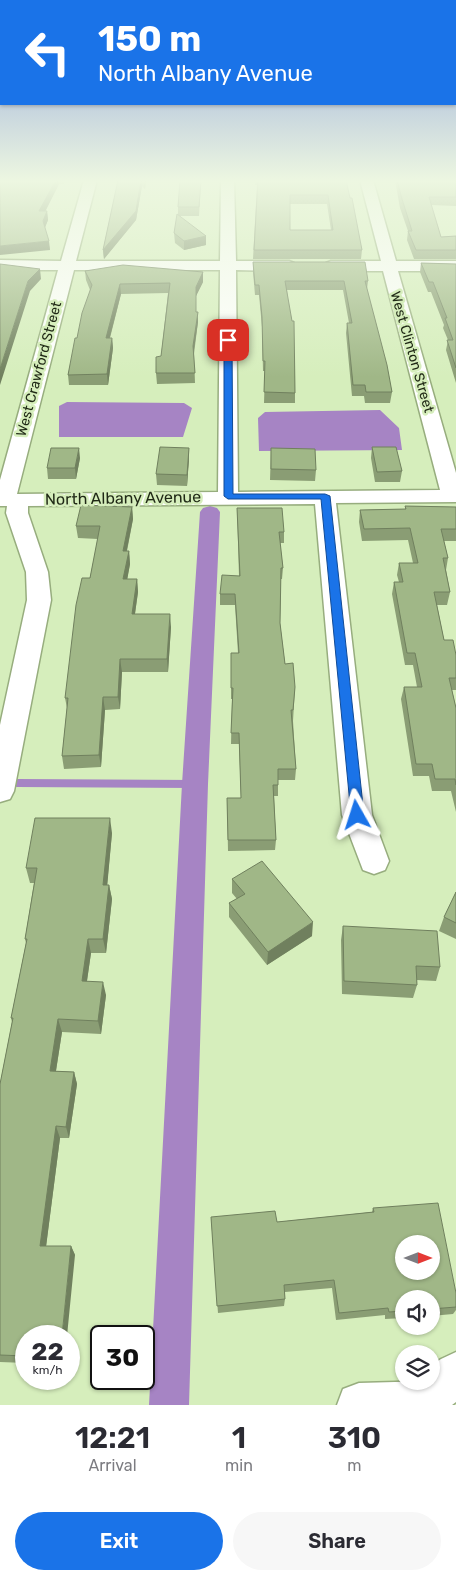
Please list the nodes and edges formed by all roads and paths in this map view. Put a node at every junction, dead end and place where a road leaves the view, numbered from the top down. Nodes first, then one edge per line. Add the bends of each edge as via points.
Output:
1 (72, 246) edge
2 (228, 246) edge
3 (383, 246) edge
4 (0, 265) edge
5 (67, 265) junction
6 (228, 265) junction
7 (388, 266) junction
8 (456, 266) edge
9 (228, 496) junction
10 (325, 496) junction
11 (454, 496) edge
12 (8, 500) edge
13 (0, 791) edge
14 (374, 861) dead end
15 (456, 1374) edge
16 (359, 1405) edge

1 - 5 street, West Crawford Street
2 - 6 street
3 - 7 street, West Clinton Street
4 - 5 street
5 - 6 street
5 - 12 street, West Crawford Street
6 - 7 street
6 - 9 street
7 - 8 street
7 - 11 street, West Clinton Street
9 - 10 street, North Albany Avenue
9 - 12 street, North Albany Avenue
10 - 11 street, North Albany Avenue
10 - 14 street via 357,815
12 - 13 street, West Crawford Street via 17,513 37,572 39,600
15 - 16 street via 420,1402

